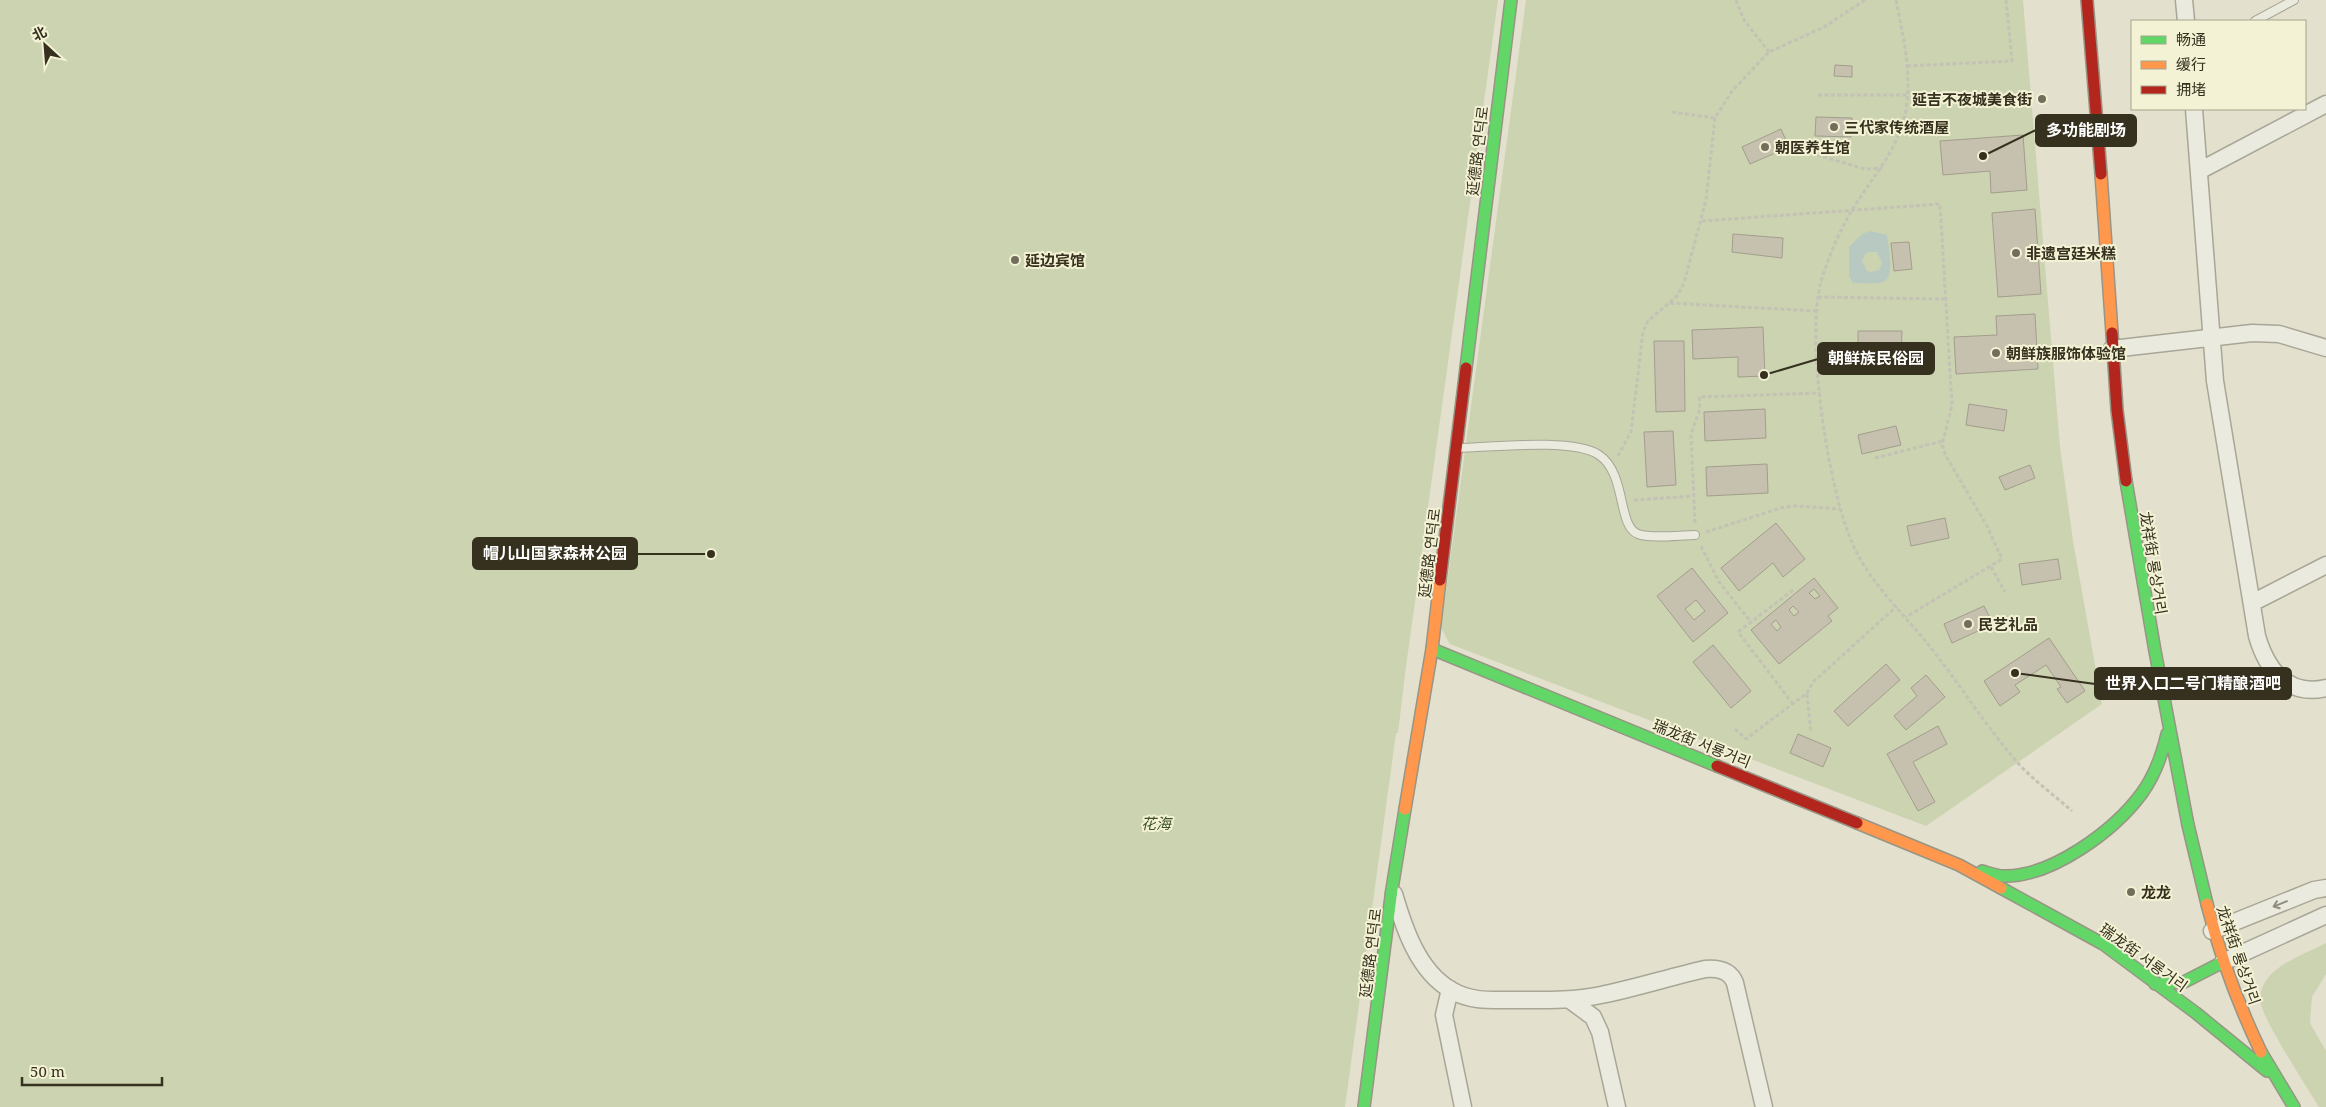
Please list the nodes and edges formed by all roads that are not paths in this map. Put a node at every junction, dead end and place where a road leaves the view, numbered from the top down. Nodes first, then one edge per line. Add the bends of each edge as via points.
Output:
1 (1511, 0) edge
2 (2087, 0) edge
3 (2184, 0) edge
4 (2294, 0) edge
5 (2186, 20) edge
6 (2257, 20) edge
7 (2326, 104) edge
8 (2194, 110) edge
9 (2199, 171) junction
10 (2212, 338) junction
11 (2112, 348) junction
12 (2326, 348) edge
13 (1457, 448) junction
14 (1695, 535) road end
15 (2326, 565) edge
16 (2252, 603) junction
17 (1432, 649) junction
18 (2326, 688) edge
19 (2169, 724) junction
20 (1960, 865) junction
21 (2326, 888) edge
22 (1392, 890) junction
23 (2326, 915) edge
24 (2212, 931) junction
25 (2223, 962) junction
26 (2155, 984) junction
27 (1450, 989) junction
28 (1570, 1000) junction
29 (2272, 1075) junction
30 (1364, 1107) edge
31 (1463, 1107) edge
32 (1617, 1107) edge
33 (1764, 1107) edge
34 (2294, 1107) edge

1 - 13 street, 延德路 연덕로
2 - 11 street, 龙祥街 룡상거리
3 - 5 street
4 - 6 lane
7 - 9 street
8 - 9 street
9 - 10 street
10 - 11 street
10 - 12 street via 2252,333 2279,334
10 - 16 street via 2215,381
11 - 19 street, 龙祥街 룡상거리 via 2136,554
13 - 14 lane via 1582,447 1599,455 1610,467 1618,481 1625,522 1630,530 1640,535
13 - 17 street, 延德路 연덕로
15 - 16 street
16 - 18 street via 2262,651 2278,676 2288,685 2312,691
17 - 20 street, 瑞龙街 서룡거리
17 - 22 street, 延德路 연덕로
19 - 20 street, 瑞龙街 서룡거리 via 2154,775 2128,811 2097,838 2046,867 2019,875 2002,876
19 - 24 street, 龙祥街 룡상거리 via 2193,852
20 - 26 street, 瑞龙街 서룡거리 via 2103,944
21 -> 24 street
22 - 27 street via 1405,930 1420,957
22 - 30 street, 延德路 연덕로
23 - 25 street
24 - 25 street, 龙祥街 룡상거리
25 - 26 street via 2184,982
25 - 29 street, 龙祥街 룡상거리
26 - 29 street, 瑞龙街 서룡거리
27 - 28 street via 1470,998 1485,1000
27 - 31 street via 1444,1015
28 - 32 street via 1592,1017 1600,1032
28 - 33 street via 1705,970 1717,968 1726,972 1735,983
29 - 34 street, 龙祥街 룡상거리

